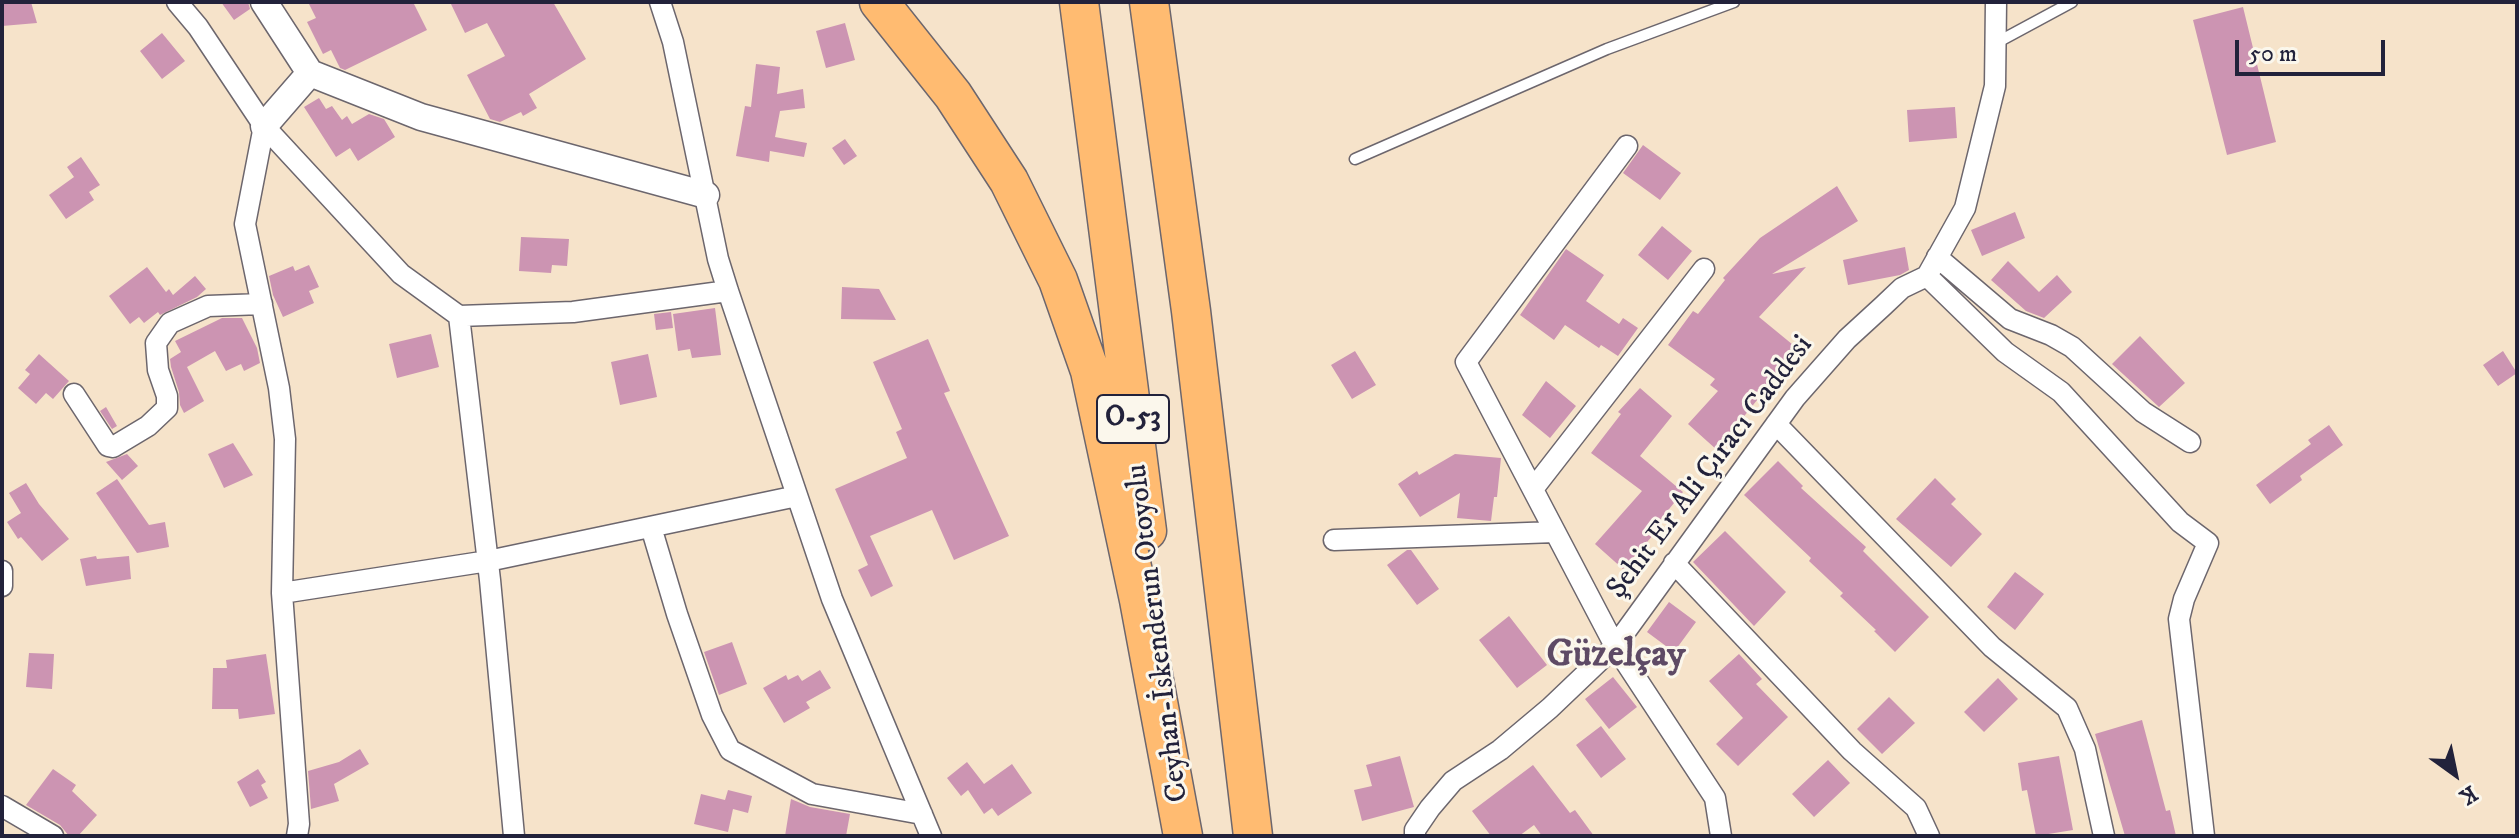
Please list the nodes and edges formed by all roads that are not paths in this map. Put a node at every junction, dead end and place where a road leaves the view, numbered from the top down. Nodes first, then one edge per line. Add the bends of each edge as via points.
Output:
1 (177, 2) edge
2 (264, 2) edge
3 (660, 2) edge
4 (879, 2) edge
5 (1079, 2) edge
6 (1149, 2) edge
7 (1161, 2) edge
8 (1734, 2) edge
9 (1996, 2) edge
10 (2072, 2) edge
11 (1996, 43) junction
12 (310, 73) junction
13 (264, 126) junction
14 (1627, 146) dead end
15 (1355, 159) dead end
16 (706, 195) junction
17 (1937, 257) junction
18 (1704, 269) dead end
19 (1927, 276) junction
20 (728, 291) junction
21 (262, 304) junction
22 (1191, 311) junction
23 (459, 316) junction
24 (74, 394) dead end
25 (1776, 424) junction
26 (2190, 442) dead end
27 (1533, 489) junction
28 (797, 496) junction
29 (651, 527) junction
30 (1555, 532) junction
31 (1334, 540) dead end
32 (488, 561) junction
33 (1674, 563) junction
34 (2, 571) edge
35 (2, 586) edge
36 (282, 593) junction
37 (1615, 646) junction
38 (2, 806) edge
39 (922, 814) junction
40 (53, 836) edge
41 (297, 836) edge
42 (514, 836) edge
43 (931, 836) edge
44 (1183, 836) edge
45 (1253, 836) edge
46 (1415, 836) edge
47 (1721, 836) edge
48 (1929, 836) edge
49 (2104, 836) edge
50 (2204, 836) edge

1 - 13 street
2 - 12 street
3 - 16 street
4 - 44 highway via 953,95 1009,181 1058,280 1090,371
5 - 44 highway, Ceyhan-İskenderun Otoyolu / O-53
6 - 22 highway, O-53
7 - 22 highway
8 - 15 lane via 1607,49
9 - 11 street
10 - 11 lane
11 - 17 street via 1995,86 1965,208
12 - 13 street
12 - 16 street via 421,117
13 - 21 street via 245,224
13 - 23 street via 401,274
14 - 27 street via 1466,362
16 - 20 street
17 - 19 street
17 - 26 street via 2010,319 2072,347 2143,412
18 - 27 street
19 - 25 street, Şehit Er Ali Çıracı Caddesi via 1902,288 1847,339
19 - 50 street via 2005,352 2061,392 2180,522 2208,543 2179,619
20 - 23 street via 573,312
20 - 28 street
21 - 24 street via 208,306 170,323 156,343 167,408 113,447
21 - 36 street via 285,439
22 - 45 highway, O-53
23 - 32 street
25 - 33 street, Şehit Er Ali Çıracı Caddesi
25 - 49 street via 1992,647 2067,708 2085,749
27 - 30 street
28 - 29 street
28 - 39 street via 832,599
29 - 32 street
29 - 39 street via 712,715 730,750 812,794
30 - 31 street
30 - 37 street
32 - 36 street
32 - 42 street
33 - 37 street, Şehit Er Ali Çıracı Caddesi
33 - 48 street via 1852,751 1916,808
34 - 35 street
36 - 41 street
37 - 46 street, Şehit Er Ali Çıracı Caddesi via 1500,750 1453,781
37 - 47 street via 1715,798
38 - 40 street
39 - 43 street

